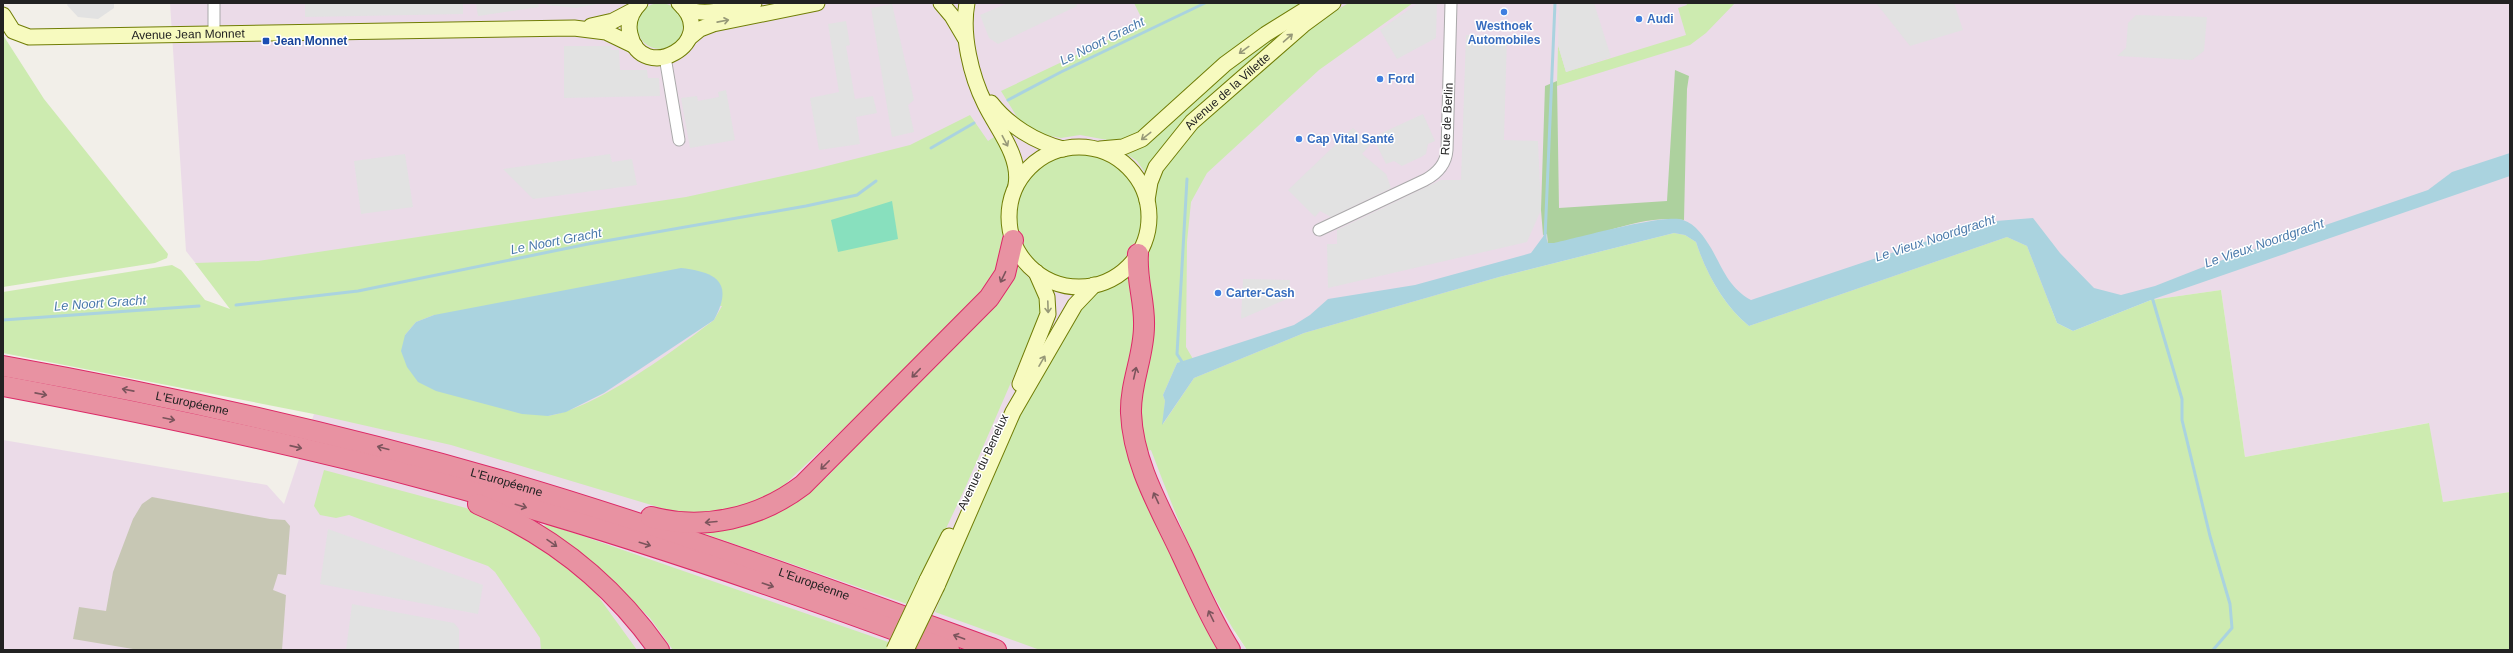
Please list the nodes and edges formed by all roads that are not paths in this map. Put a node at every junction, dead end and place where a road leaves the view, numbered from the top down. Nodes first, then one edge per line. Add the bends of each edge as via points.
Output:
1 (214, 3) edge
2 (754, 3) edge
3 (817, 3) edge
4 (941, 3) edge
5 (967, 3) edge
6 (1316, 3) edge
7 (1333, 3) edge
8 (1451, 3) edge
9 (639, 5) edge
10 (681, 5) edge
11 (3, 15) edge
12 (574, 28) junction
13 (214, 34) junction
14 (689, 38) junction
15 (968, 44) junction
16 (635, 46) junction
17 (665, 58) junction
18 (977, 81) junction
19 (679, 140) dead end
20 (1063, 149) junction
21 (1093, 149) junction
22 (1016, 187) junction
23 (1147, 200) junction
24 (1319, 230) dead end
25 (1013, 240) junction
26 (1138, 254) junction
27 (1035, 271) junction
28 (1094, 285) junction
29 (3, 366) edge
30 (3, 386) edge
31 (321, 453) junction
32 (421, 458) junction
33 (598, 580) junction
34 (932, 583) junction
35 (648, 650) edge
36 (659, 650) edge
37 (894, 650) edge
38 (906, 650) edge
39 (949, 650) edge
40 (996, 650) edge
41 (1230, 650) edge

1 - 13 street
2 - 10 main road via 705,12 693,11
14 -> 3 main road via 700,29 713,24
4 - 15 main road via 952,16
5 - 15 main road via 965,20
6 -> 21 main road, Avenue de la Villette via 1266,34 1225,64 1142,139 1124,147
23 -> 7 main road, Avenue de la Villette via 1156,167 1192,122 1303,25
8 - 24 street, Rue de Berlin via 1447,150 1442,166 1425,180
9 - 12 main road, Avenue Jean Monnet via 609,23
9 - 16 main road via 629,28
10 - 14 main road via 690,22
11 - 13 main road, Avenue Jean Monnet via 11,29 33,37
12 - 13 main road, Avenue Jean Monnet
12 - 16 main road, Avenue Jean Monnet via 606,32
14 - 17 main road via 680,50
15 - 18 main road
16 - 17 main road, Avenue Jean Monnet via 650,56
17 - 19 street
18 - 20 main road via 1009,122 1038,140
18 -> 22 main road via 983,100 1016,163
20 - 21 main road
20 - 22 main road via 1036,162
21 - 23 main road via 1111,155 1129,168 1140,182
22 - 25 main road via 1009,215
23 - 26 main road via 1148,230
25 - 27 main road via 1022,257
25 -> 32 highway via 1005,274 984,304 811,479 782,500 758,512 709,522 663,520
26 - 28 main road via 1118,275
41 -> 26 highway via 1210,615 1151,489 1137,451 1132,428 1131,400 1144,325
27 - 28 main road via 1061,284 1075,287
27 -> 34 main road, Avenue du Benelux via 1048,303 1046,320
34 -> 28 main road, Avenue du Benelux via 1013,412 1075,305
32 -> 29 highway, L'Européenne via 241,413
30 -> 31 highway, L'Européenne via 205,426
31 -> 33 highway via 497,512 551,542
31 -> 39 highway, L'Européenne via 595,528 742,576
40 -> 32 highway, L'Européenne via 678,536 541,492
33 - 35 highway
33 - 36 highway via 628,610
34 - 37 main road, Avenue du Benelux, bridge
34 - 38 main road, Avenue du Benelux, bridge

